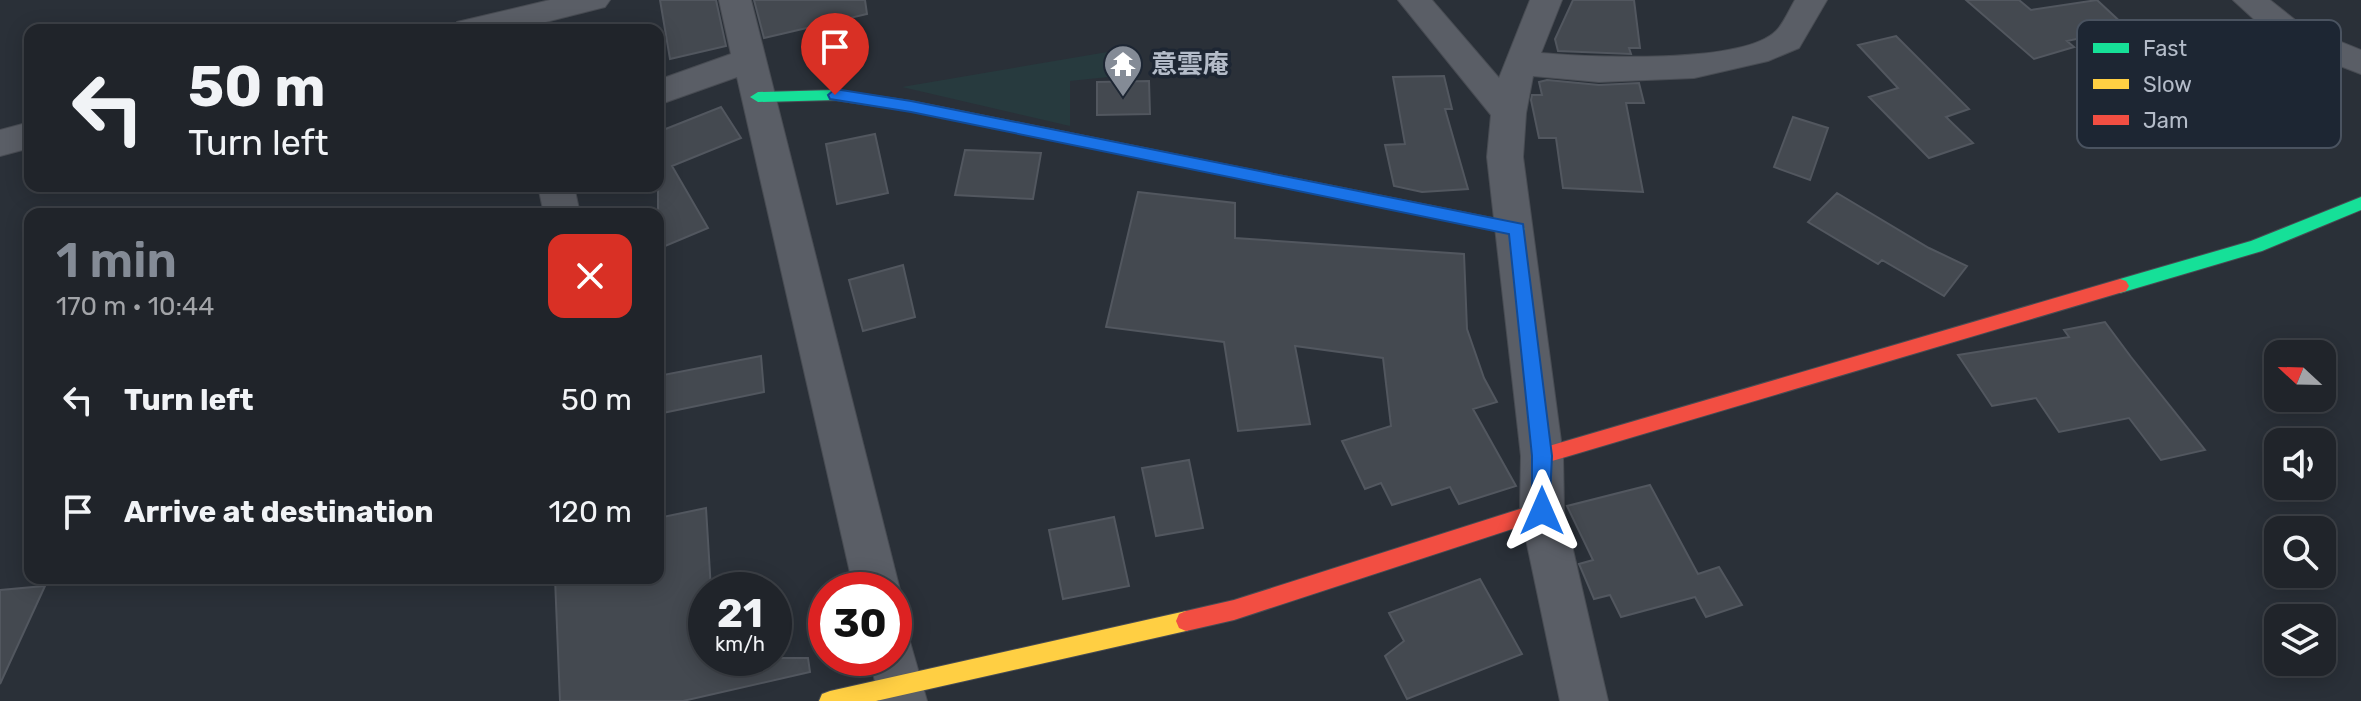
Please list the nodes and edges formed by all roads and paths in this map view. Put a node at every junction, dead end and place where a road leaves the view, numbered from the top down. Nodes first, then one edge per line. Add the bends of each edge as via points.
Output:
1 (594, 0) edge
2 (735, 0) edge
3 (1414, 0) edge
4 (1546, 0) edge
5 (1811, 0) edge
6 (2249, 0) edge
7 (512, 10) edge
8 (2274, 20) edge
9 (482, 24) edge
10 (2341, 55) edge
11 (749, 60) junction
12 (1519, 62) junction
13 (2361, 63) edge
14 (664, 91) edge
15 (758, 97) junction
16 (1506, 110) junction
17 (24, 137) edge
18 (0, 143) edge
19 (2361, 203) edge
20 (1517, 229) junction
21 (1542, 456) junction
22 (1542, 511) junction
23 (873, 572) edge
24 (899, 682) edge
25 (830, 701) edge
26 (1584, 701) edge

1 - 7 street
2 - 11 street
3 - 16 street
4 - 12 street
5 - 12 street via 1787,40 1768,50 1694,67 1599,70
6 - 8 street
7 - 9 street
10 - 13 street
11 - 14 street
11 - 15 street
12 - 16 street
15 - 20 street via 835,95 911,106
15 - 23 street
16 - 20 street via 1505,157
17 - 18 street
19 - 21 street via 2256,246
20 - 21 street
21 - 22 street
22 - 24 street via 1234,610
22 - 26 street
24 - 25 street

